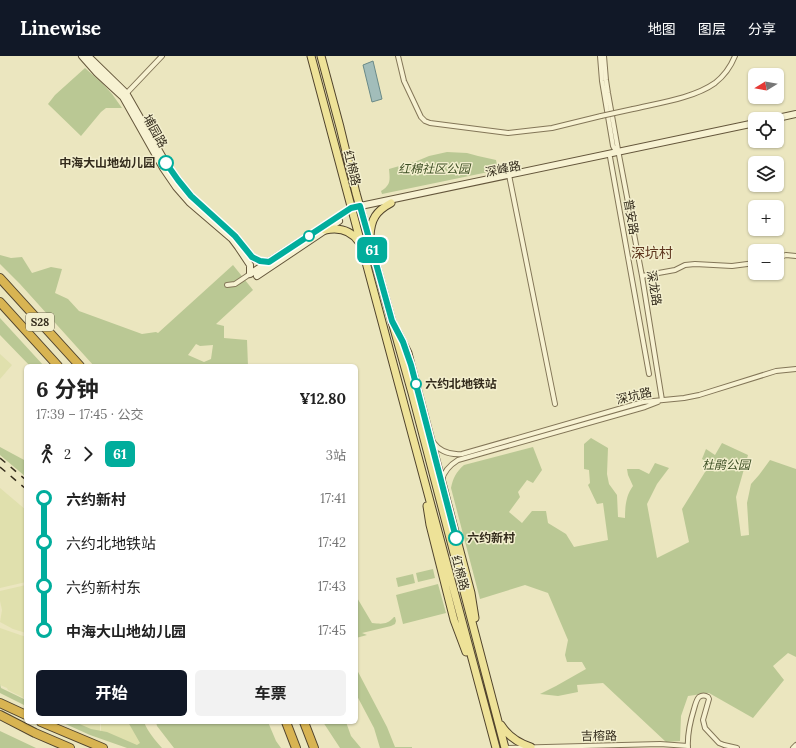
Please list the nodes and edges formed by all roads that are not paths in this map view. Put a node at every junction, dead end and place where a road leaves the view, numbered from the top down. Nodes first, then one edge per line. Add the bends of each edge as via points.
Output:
1 (82, 56) edge
2 (88, 56) edge
3 (162, 56) edge
4 (311, 56) edge
5 (321, 56) edge
6 (398, 56) edge
7 (600, 56) edge
8 (604, 56) edge
9 (735, 56) edge
10 (124, 95) junction
11 (796, 114) edge
12 (784, 117) edge
13 (796, 118) edge
14 (784, 121) edge
15 (748, 125) edge
16 (748, 128) edge
17 (618, 153) junction
18 (610, 157) junction
19 (510, 176) junction
20 (391, 203) junction
21 (360, 208) junction
22 (352, 210) junction
23 (325, 230) junction
24 (361, 244) junction
25 (371, 246) junction
26 (784, 256) edge
27 (796, 256) edge
28 (269, 262) junction
29 (748, 264) edge
30 (250, 274) junction
31 (257, 276) joint
32 (642, 276) junction
33 (0, 278) edge
34 (226, 285) dead end
35 (0, 302) edge
36 (392, 321) junction
37 (56, 364) edge
38 (78, 364) edge
39 (796, 369) edge
40 (649, 374) dead end
41 (662, 400) junction
42 (555, 404) dead end
43 (430, 436) junction
44 (442, 483) junction
45 (479, 650) junction
46 (0, 703) edge
47 (24, 714) edge
48 (0, 715) edge
49 (0, 719) edge
50 (497, 719) junction
51 (46, 724) edge
52 (287, 724) edge
53 (305, 724) edge
54 (34, 733) junction
55 (796, 745) edge
56 (531, 747) edge
57 (688, 747) edge
58 (70, 748) edge
59 (103, 748) edge
60 (296, 748) edge
61 (314, 748) edge
62 (496, 748) edge
63 (505, 748) edge
64 (682, 748) edge
65 (736, 748) edge
66 (793, 748) edge

1 - 10 street, 埔园路
2 - 10 street, 埔园路
3 - 10 street
4 - 22 main road, 红棉路
5 - 21 main road, 红棉路
6 - 9 street, bridge via 404,81 421,118 425,121 430,124 508,133 552,128 683,97 715,82 729,69
7 - 17 street, 深龙路 via 613,146
8 - 17 street, 深龙路
10 - 28 street, 埔园路 via 166,162 191,196 235,236 252,257
10 - 30 street, 埔园路 via 176,187 238,247 250,265
11 - 12 street
13 - 14 street
15 - 17 street, 深峰路
16 - 17 street, 深峰路
17 - 18 street, 深峰路
17 - 19 street, 深峰路
17 - 32 street, 深龙路
18 - 19 street, 深峰路
18 - 40 street, 普安路
19 - 20 street, 深峰路
19 - 21 street, 深峰路
19 - 42 street
20 - 21 street, 深峰路
20 - 25 main road via 374,219 370,236
21 - 22 street, 深峰路
21 - 25 main road, 红棉路
22 - 23 street, 深峰路
22 - 24 main road, 红棉路
22 - 28 street, 深峰路
23 - 24 main road via 346,230
23 - 31 street, 深峰路
24 - 62 main road, 红棉路
25 - 36 main road, 红棉路
26 - 27 street
28 - 30 street, 深峰路
29 - 32 street via 685,265 675,270
30 - 31 street, 深峰路
30 - 34 street, 深峰路 via 235,284
32 - 41 street, 深龙路
33 - 38 highway, S28
35 - 37 highway, S28
36 - 43 main road via 408,353
36 - 45 main road, 红棉路
39 - 41 street via 776,371 699,395
41 - 43 street, 深坑路 via 643,402 456,455 437,448
41 - 44 street, 深坑路 via 458,460 448,468
43 - 44 main road
44 - 45 main road via 471,593
45 - 50 main road, 红棉路
46 - 47 highway
48 - 54 highway
49 - 54 highway
50 - 56 main road via 512,738
50 - 63 main road, 红棉路
51 - 59 highway
52 - 60 highway
53 - 61 highway
54 - 58 highway
55 - 66 street
56 - 57 street, 吉榕路 via 660,744
56 - 63 street, 吉榕路
57 - 64 street
57 - 65 street via 690,724 696,702 706,695 709,699 704,720 705,728 719,743

